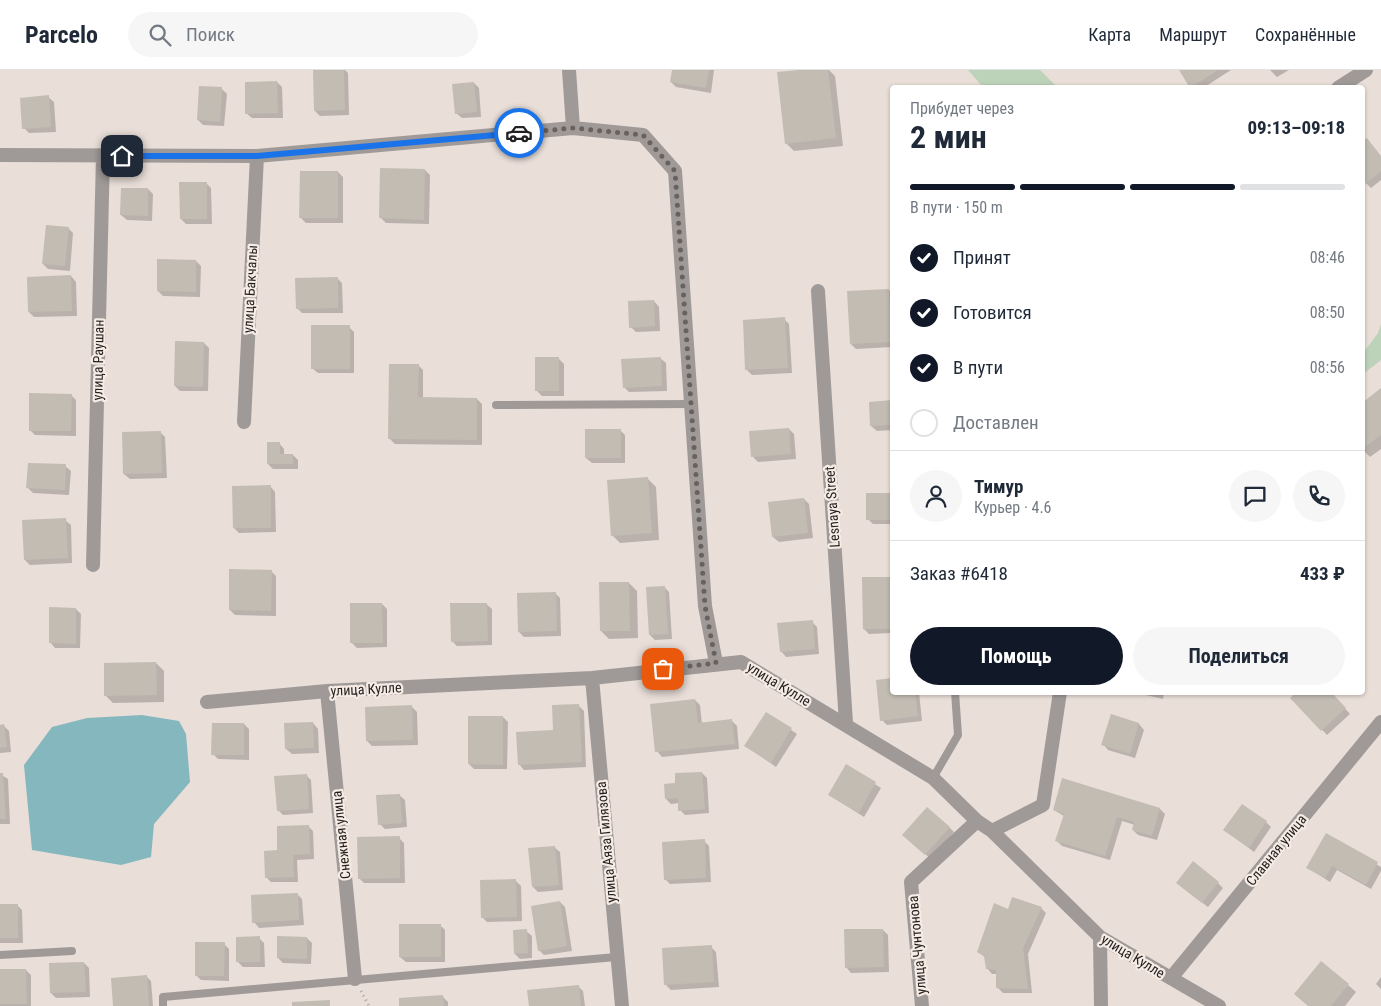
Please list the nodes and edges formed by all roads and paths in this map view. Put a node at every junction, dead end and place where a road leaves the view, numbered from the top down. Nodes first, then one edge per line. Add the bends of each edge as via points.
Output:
1 (569, 70) edge
2 (1366, 70) edge
3 (1343, 85) edge
4 (573, 128) junction
5 (0, 155) edge
6 (102, 156) junction
7 (257, 156) junction
8 (818, 291) dead end
9 (691, 404) junction
10 (496, 405) dead end
11 (244, 422) dead end
12 (93, 565) dead end
13 (716, 663) junction
14 (592, 678) junction
15 (326, 691) junction
16 (955, 695) edge
17 (1060, 695) edge
18 (207, 702) dead end
19 (1381, 722) edge
20 (846, 723) junction
21 (933, 778) junction
22 (976, 821) junction
23 (992, 831) junction
24 (1100, 937) junction
25 (72, 951) dead end
26 (0, 956) edge
27 (616, 957) junction
28 (1171, 978) junction
29 (356, 979) junction
30 (163, 1006) edge
31 (622, 1006) edge
32 (922, 1006) edge
33 (1101, 1006) edge
34 (1219, 1006) edge

1 - 4 street
2 - 3 street
4 - 7 street
4 - 9 street via 643,135 675,171
5 - 6 street
6 - 7 street
6 - 12 street, улица Раушан
7 - 11 street, улица Бакчалы
8 - 20 street, Lesnaya Street
9 - 10 lane
9 - 13 street via 705,606
13 - 14 street, улица Кулле
13 - 20 street, улица Кулле via 741,662
14 - 15 street, улица Кулле
14 - 27 street, улица Аяза Гилязова
15 - 18 street, улица Кулле
15 - 29 street, Снежная улица
16 - 21 lane via 958,735
17 - 23 street via 1043,805
19 - 28 street, Славная улица
20 - 21 street, улица Кулле
21 - 22 street, улица Кулле
22 - 23 street, улица Кулле
22 - 32 street, улица Чунтонова via 911,882
23 - 24 street, улица Кулле
24 - 28 street, улица Кулле
24 - 33 street
25 - 26 lane
27 - 29 lane
27 - 31 street, улица Аяза Гилязова
28 - 34 street, улица Кулле
29 - 30 lane via 163,996

